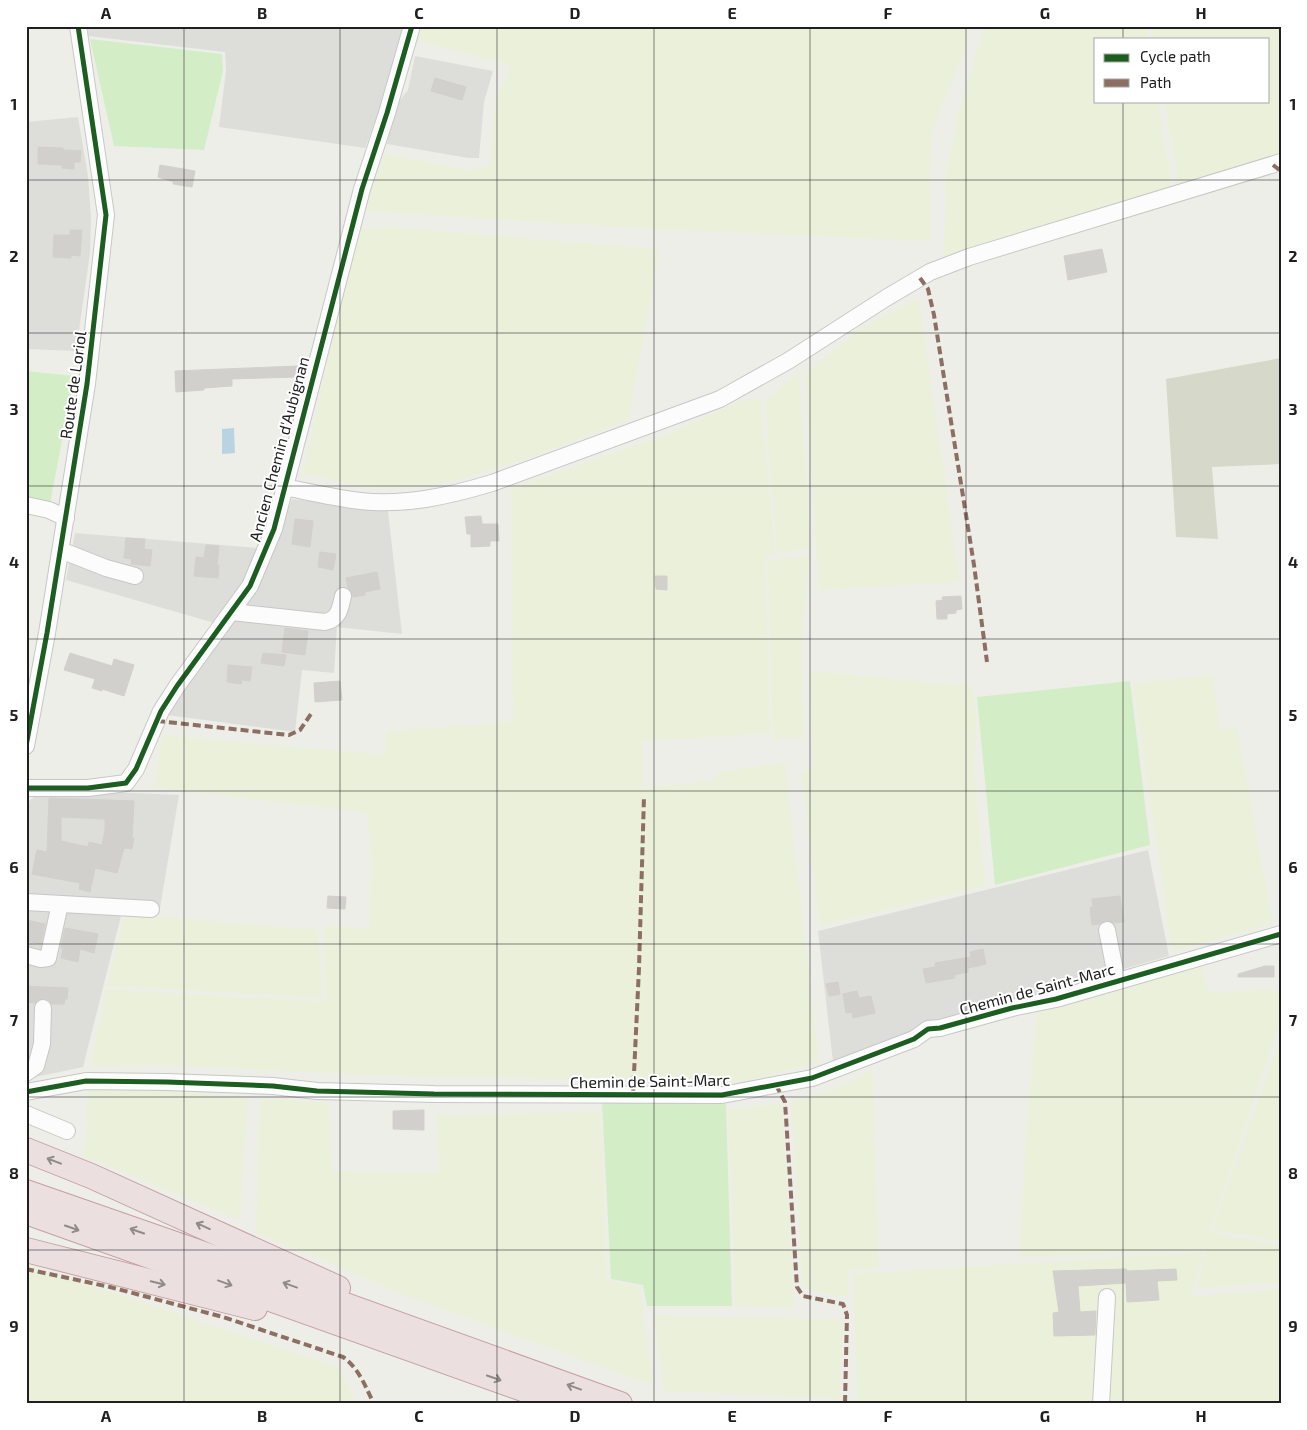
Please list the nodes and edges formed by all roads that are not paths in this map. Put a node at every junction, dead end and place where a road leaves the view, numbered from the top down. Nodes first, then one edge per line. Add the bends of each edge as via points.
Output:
1 (78, 26) edge
2 (409, 27) edge
3 (1281, 162) edge
4 (284, 487) junction
5 (26, 505) edge
6 (66, 518) junction
7 (60, 552) junction
8 (135, 576) dead end
9 (343, 596) dead end
10 (232, 612) junction
11 (30, 703) edge
12 (26, 746) edge
13 (26, 788) edge
14 (26, 902) edge
15 (60, 904) junction
16 (151, 909) dead end
17 (1107, 930) dead end
18 (1281, 934) edge
19 (26, 955) edge
20 (1117, 981) junction
21 (43, 1008) dead end
22 (26, 1072) edge
23 (26, 1092) edge
24 (26, 1114) edge
25 (67, 1131) dead end
26 (26, 1150) edge
27 (26, 1192) edge
28 (26, 1212) edge
29 (26, 1250) edge
30 (1107, 1297) dead end
31 (467, 1359) junction
32 (565, 1404) edge
33 (620, 1404) edge
34 (1101, 1404) edge

1 - 6 street, Route de Loriol via 106,215 87,384
2 - 4 street, Ancien Chemin d'Aubignan via 387,113 362,189
3 - 4 street via 930,272 720,400 492,483 442,497 402,501 361,501
4 - 10 street, Ancien Chemin d'Aubignan via 274,529 250,586
5 - 6 street
6 - 7 street, Route de Loriol
7 - 8 street
7 - 11 street, Route de Loriol
9 - 10 street via 339,612 333,620 325,622
10 - 13 street, Ancien Chemin d'Aubignan via 161,711 141,759 126,783 88,788
11 - 12 street, Route de Loriol
14 - 15 street
15 - 16 street
15 - 19 street via 48,958
17 - 20 street
18 - 20 street, Chemin de Saint-Marc
20 - 23 street, Chemin de Saint-Marc via 928,1030 914,1039 812,1078 722,1096 316,1091 273,1086 86,1081
21 - 22 street via 42,1044 36,1066
24 - 25 street
31 -> 26 highway via 407,1319 100,1180
31 -> 27 highway via 187,1248
28 -> 31 highway
29 -> 31 highway
30 - 34 street
31 -> 32 highway
33 -> 31 highway

